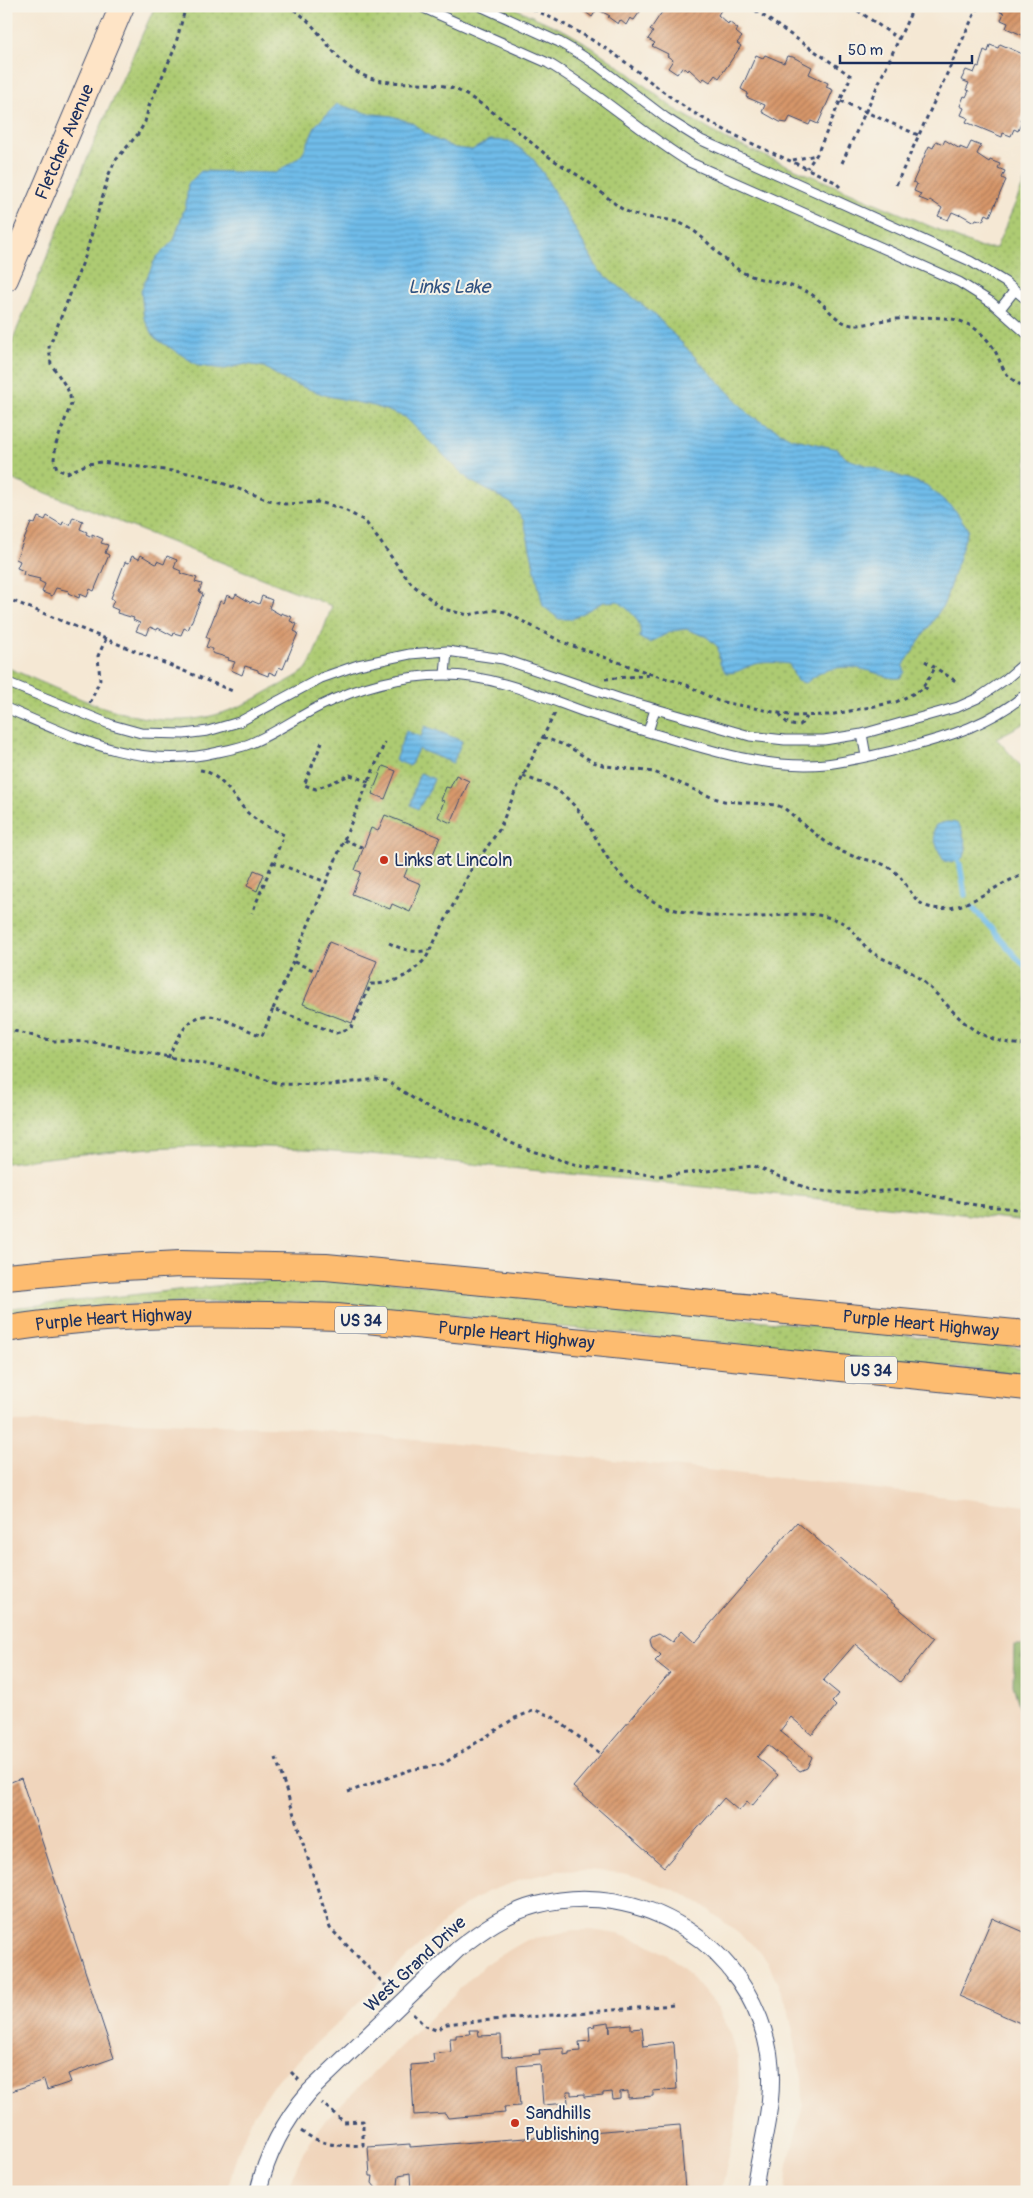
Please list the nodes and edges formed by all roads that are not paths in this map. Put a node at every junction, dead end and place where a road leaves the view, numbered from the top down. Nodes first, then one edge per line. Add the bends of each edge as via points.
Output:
1 (122, 6) edge
2 (419, 6) edge
3 (480, 6) edge
4 (6, 279) edge
5 (1015, 290) junction
6 (1027, 300) edge
7 (1000, 309) junction
8 (1027, 334) edge
9 (447, 651) junction
10 (1027, 661) edge
11 (445, 675) junction
12 (6, 682) edge
13 (1027, 693) edge
14 (6, 708) edge
15 (655, 709) junction
16 (648, 732) junction
17 (862, 734) junction
18 (866, 756) junction
19 (6, 1278) edge
20 (6, 1329) edge
21 (1027, 1334) edge
22 (1027, 1387) edge
23 (258, 2192) edge
24 (754, 2192) edge

1 - 4 street, Fletcher Avenue
2 - 7 lane via 557,68 689,162 959,282
3 - 5 lane via 578,53 701,140 970,260
5 - 6 lane
5 - 7 lane
7 - 8 lane
9 - 11 lane
9 - 12 lane via 410,654 351,667 321,678 239,722 208,731 178,734 112,726
9 - 15 lane via 522,664
10 - 17 lane via 999,684 958,707
11 - 14 lane via 412,678 356,691 317,707 247,745 186,758 155,758 117,752
11 - 16 lane via 472,677 524,690
13 - 18 lane via 989,719 965,730
15 - 16 lane
15 - 17 lane via 717,728 767,738 824,740
16 - 18 lane via 764,762 826,764
17 - 18 lane
19 - 21 main road, Purple Heart Highway via 180,1264 326,1267
20 - 22 main road, Purple Heart Highway / US 34 via 107,1318 182,1315 336,1317
23 - 24 street, West Grand Drive via 275,2141 310,2091 458,1949 484,1928 507,1916 535,1905 587,1898 645,1908 675,1921 722,1958 752,2001 766,2040 771,2080 770,2108

